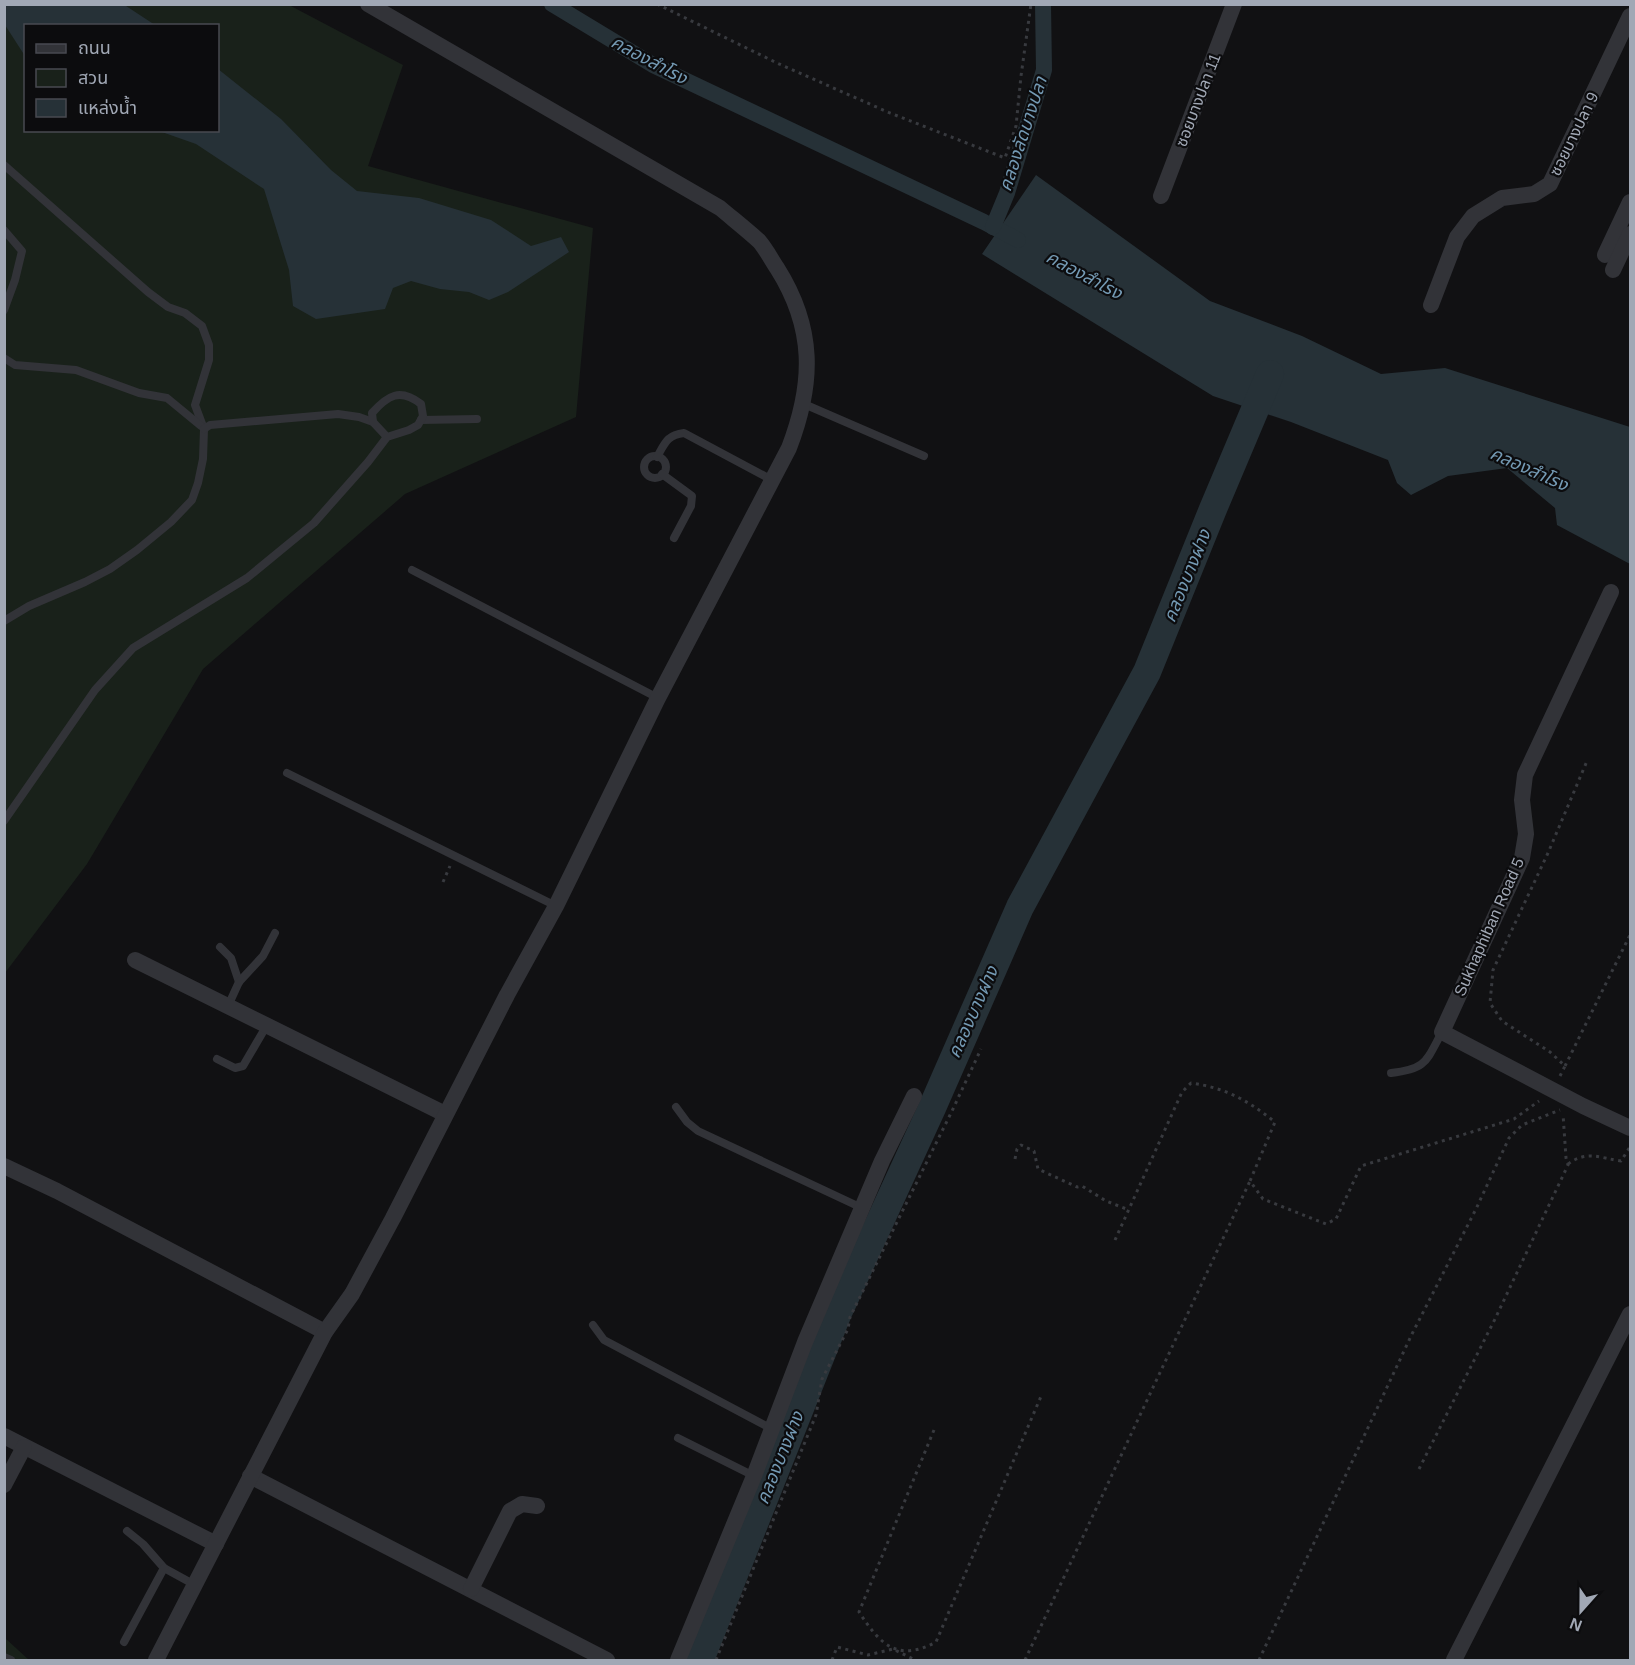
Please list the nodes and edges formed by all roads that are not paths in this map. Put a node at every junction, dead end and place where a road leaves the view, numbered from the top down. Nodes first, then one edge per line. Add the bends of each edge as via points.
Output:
1 (368, 4) edge
2 (1234, 4) edge
3 (1630, 16) edge
4 (4, 165) edge
5 (1161, 196) dead end
6 (1630, 202) edge
7 (4, 230) edge
8 (1630, 234) edge
9 (1605, 255) dead end
10 (1613, 270) dead end
11 (7, 296) edge
12 (1431, 305) dead end
13 (4, 310) edge
14 (4, 358) edge
15 (804, 404) junction
16 (477, 419) dead end
17 (421, 420) junction
18 (373, 422) junction
19 (204, 429) junction
20 (387, 437) junction
21 (657, 456) junction
22 (924, 456) dead end
23 (662, 474) junction
24 (772, 480) junction
25 (674, 538) dead end
26 (412, 570) dead end
27 (1611, 592) dead end
28 (4, 621) edge
29 (658, 698) junction
30 (287, 773) dead end
31 (4, 821) edge
32 (556, 906) junction
33 (274, 933) dead end
34 (220, 947) dead end
35 (135, 960) dead end
36 (239, 982) junction
37 (228, 1006) junction
38 (267, 1025) junction
39 (1442, 1032) junction
40 (217, 1059) dead end
41 (1391, 1073) dead end
42 (914, 1096) dead end
43 (676, 1107) dead end
44 (445, 1114) junction
45 (1630, 1128) edge
46 (4, 1166) edge
47 (862, 1208) junction
48 (1630, 1314) edge
49 (593, 1325) dead end
50 (325, 1332) junction
51 (772, 1429) junction
52 (4, 1436) edge
53 (678, 1438) dead end
54 (24, 1446) junction
55 (250, 1476) junction
56 (754, 1476) junction
57 (4, 1485) edge
58 (537, 1506) dead end
59 (128, 1531) dead end
60 (216, 1544) junction
61 (164, 1568) junction
62 (195, 1585) junction
63 (471, 1589) junction
64 (124, 1642) dead end
65 (4, 1657) edge
66 (11, 1660) edge
67 (156, 1660) edge
68 (607, 1660) edge
69 (678, 1660) edge
70 (1454, 1660) edge

1 - 15 street via 720,208 760,243 789,288 804,328
2 - 5 street, ซอยบางปลา 11
3 - 12 street, ซอยบางปลา 9 via 1550,184 1534,194 1502,198 1473,216 1457,237
4 - 19 lane via 148,292 202,326 209,345 208,360 195,405
6 - 9 street
7 - 11 lane via 22,251
8 - 10 street
11 - 13 lane
14 - 19 lane via 15,365 76,370 139,393 167,398
15 - 22 lane
15 - 24 street via 789,448
16 - 17 lane
17 - 18 lane via 421,404 410,396 397,394 372,413
17 - 20 lane via 410,430
18 - 19 lane via 338,414 210,425
18 - 20 lane
19 - 28 lane via 203,459 192,500 171,522 110,568
20 - 31 lane via 314,523 247,578 133,648 95,690
21 - 23 lane via 665,462
21 - 23 lane via 645,461 645,472 654,477
21 - 24 lane via 667,440 684,433
23 - 25 lane via 692,496 691,506
24 - 29 street
26 - 29 lane
27 - 39 street, Sukhaphiban Road 5 via 1525,775 1522,800 1526,834 1522,858
29 - 32 street
30 - 32 lane
32 - 44 street
33 - 36 lane via 263,956
34 - 36 lane via 231,958
35 - 37 street
36 - 37 lane
37 - 38 street
38 - 40 lane via 243,1066 235,1068
38 - 44 street
39 - 41 lane via 1419,1068
39 - 45 street
42 - 47 street
43 - 47 lane via 698,1131
44 - 50 street via 352,1294
46 - 50 street
47 - 51 street
48 - 70 street
49 - 51 lane via 604,1340
50 - 55 street
51 - 56 street
52 - 54 street
53 - 56 lane
54 - 57 street
54 - 60 street
55 - 60 street
55 - 63 street
56 - 69 street
58 - 63 street via 522,1504 510,1511
59 - 61 lane
60 - 62 street
61 - 62 lane
61 - 64 lane
62 - 67 street
63 - 68 street
65 - 66 lane

